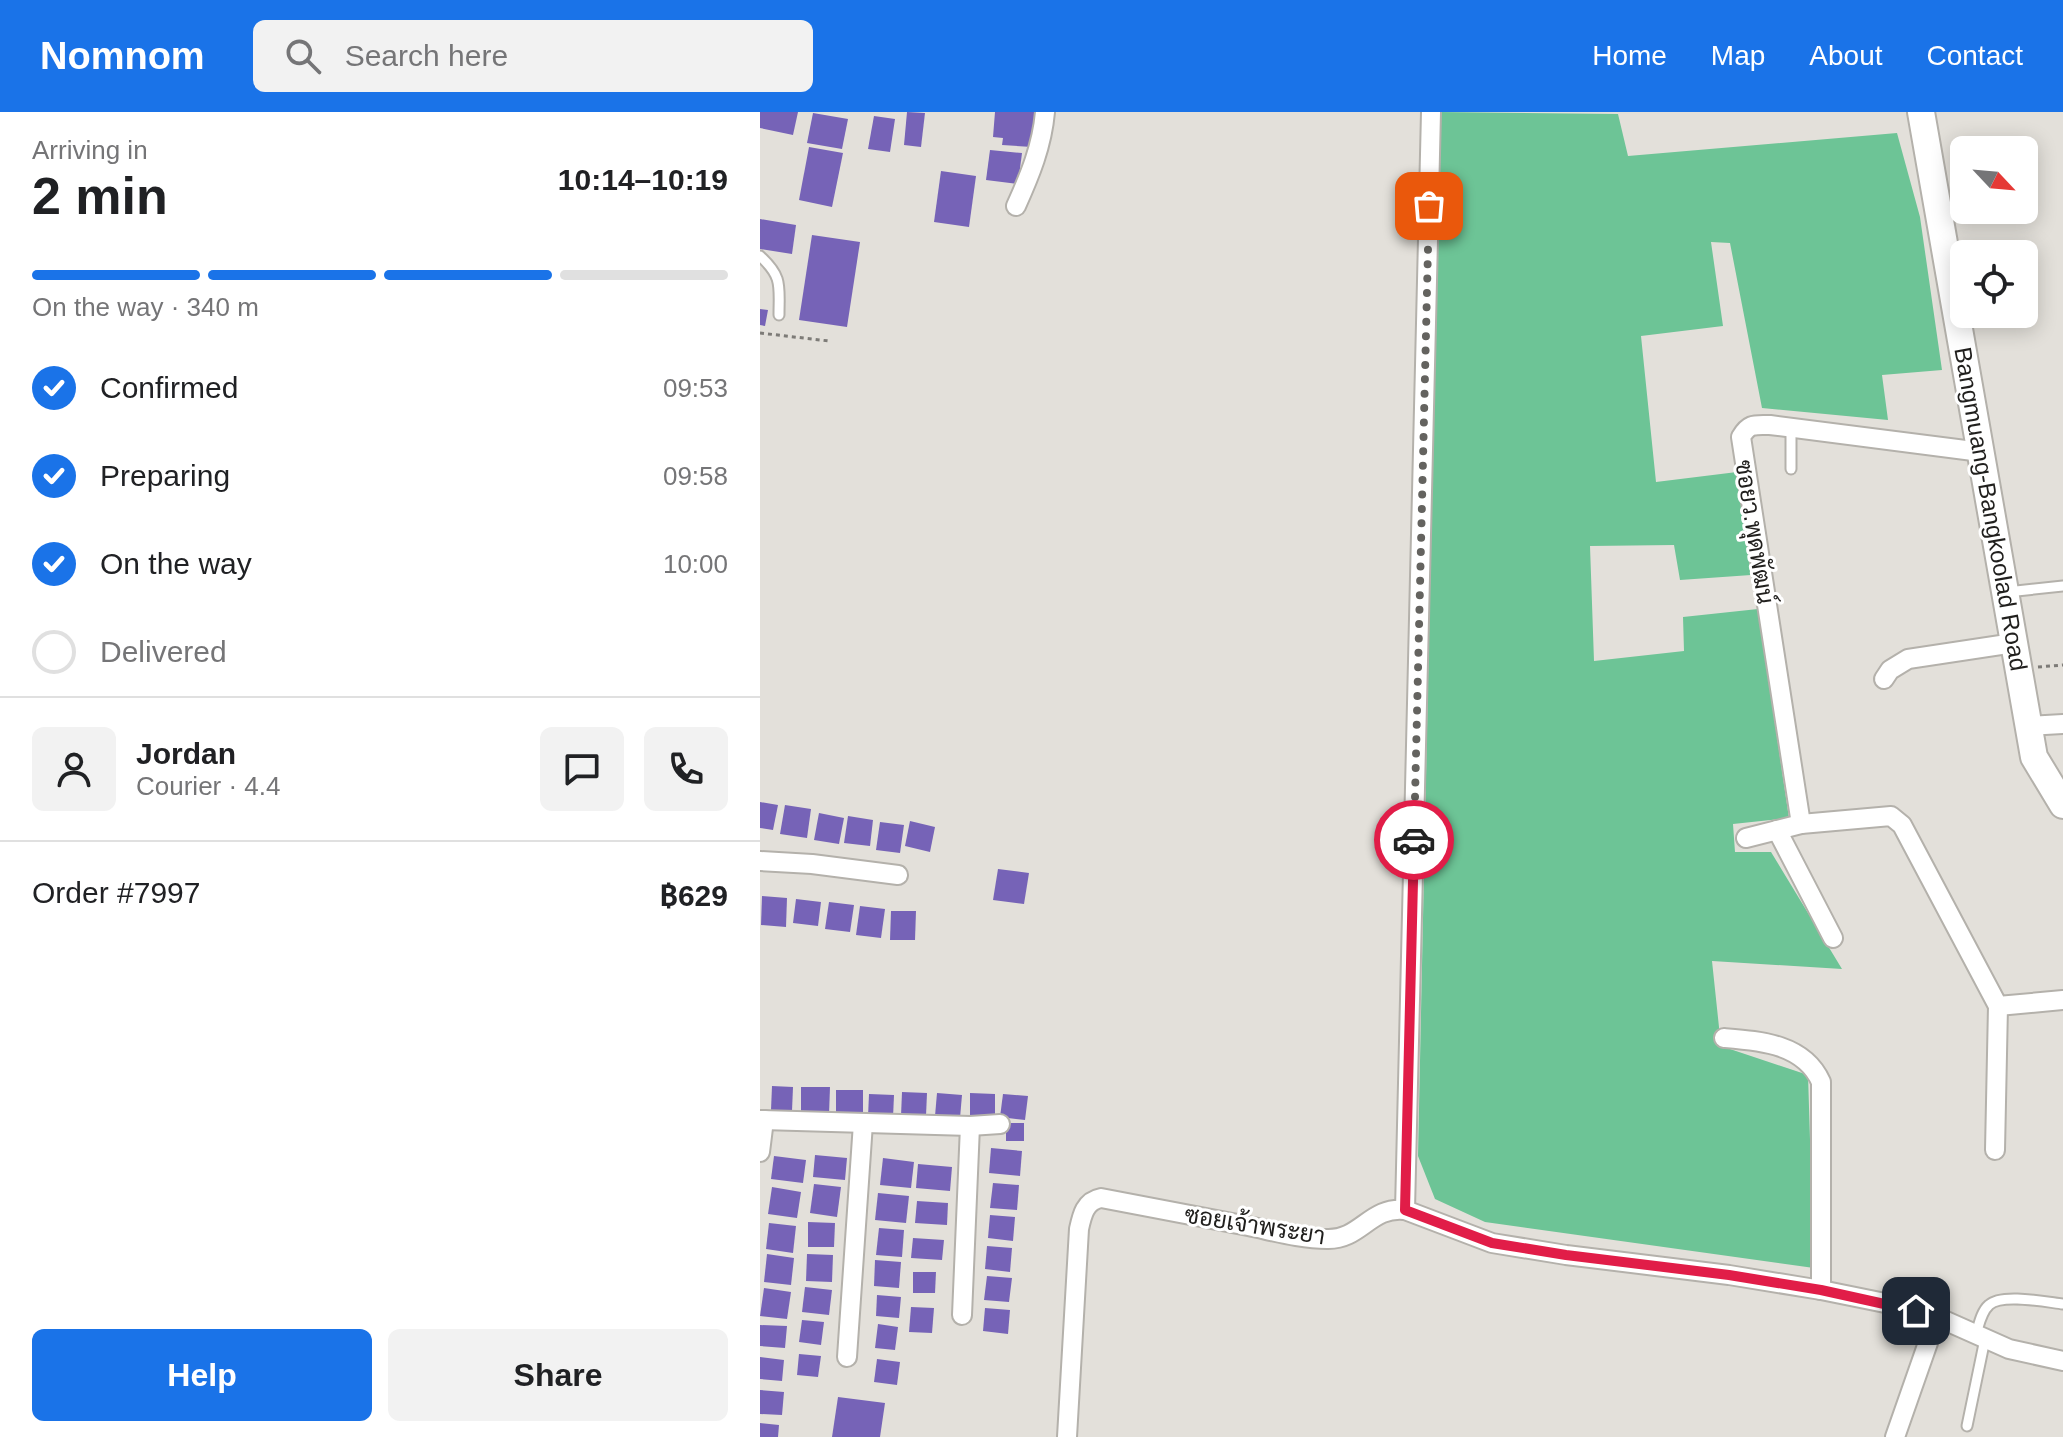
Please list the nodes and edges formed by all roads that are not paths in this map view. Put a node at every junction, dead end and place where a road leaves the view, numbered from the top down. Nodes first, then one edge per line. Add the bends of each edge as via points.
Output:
1 (1045, 112) edge
2 (1431, 112) edge
3 (1921, 112) edge
4 (1016, 206) dead end
5 (760, 256) edge
6 (779, 315) dead end
7 (1791, 428) junction
8 (1981, 452) junction
9 (1791, 469) dead end
10 (2063, 586) edge
11 (2005, 592) junction
12 (2014, 643) junction
13 (1884, 679) dead end
14 (2063, 724) edge
15 (2029, 726) junction
16 (2063, 805) edge
17 (1801, 824) junction
18 (1777, 830) junction
19 (1746, 838) dead end
20 (760, 861) edge
21 (898, 875) dead end
22 (1833, 938) dead end
23 (2063, 1000) edge
24 (1998, 1006) junction
25 (1724, 1038) dead end
26 (762, 1120) edge
27 (863, 1123) junction
28 (1000, 1124) dead end
29 (970, 1126) junction
30 (1995, 1150) dead end
31 (760, 1152) edge
32 (1405, 1210) junction
33 (1821, 1290) junction
34 (2063, 1304) edge
35 (962, 1315) dead end
36 (1937, 1317) junction
37 (1981, 1336) junction
38 (847, 1357) dead end
39 (2063, 1361) edge
40 (1967, 1426) dead end
41 (1067, 1437) edge
42 (1895, 1437) edge

1 - 4 street via 1032,170
2 - 32 street
3 - 8 street, Bangmuang-Bangkoolad Road
5 - 6 lane via 779,280
7 - 8 street, ซอยว.พุดพัฒน์
7 - 9 lane
7 - 17 street, ซอยว.พุดพัฒน์ via 1754,425 1741,437
8 - 11 street, Bangmuang-Bangkoolad Road
10 - 11 lane
11 - 12 street, Bangmuang-Bangkoolad Road
12 - 13 street via 1908,659
12 - 15 street, Bangmuang-Bangkoolad Road
14 - 15 street
15 - 16 street, Bangmuang-Bangkoolad Road via 2034,757
17 - 18 street
17 - 24 street via 1891,816 1902,825
18 - 19 street
18 - 22 street
20 - 21 street
23 - 24 street
24 - 30 street
25 - 33 street via 1785,1048 1810,1064 1821,1082
26 - 27 street
26 - 31 street
27 - 29 street
27 - 38 street
28 - 29 street
29 - 35 street
32 - 33 street via 1492,1243
32 - 41 street, ซอยเจ้าพระยา via 1380,1213 1344,1238 1327,1239 1093,1200 1079,1229
33 - 36 street
34 - 37 lane via 1997,1300 1980,1320
36 - 37 street
36 - 42 street
37 - 39 street via 2009,1349
37 - 40 lane

